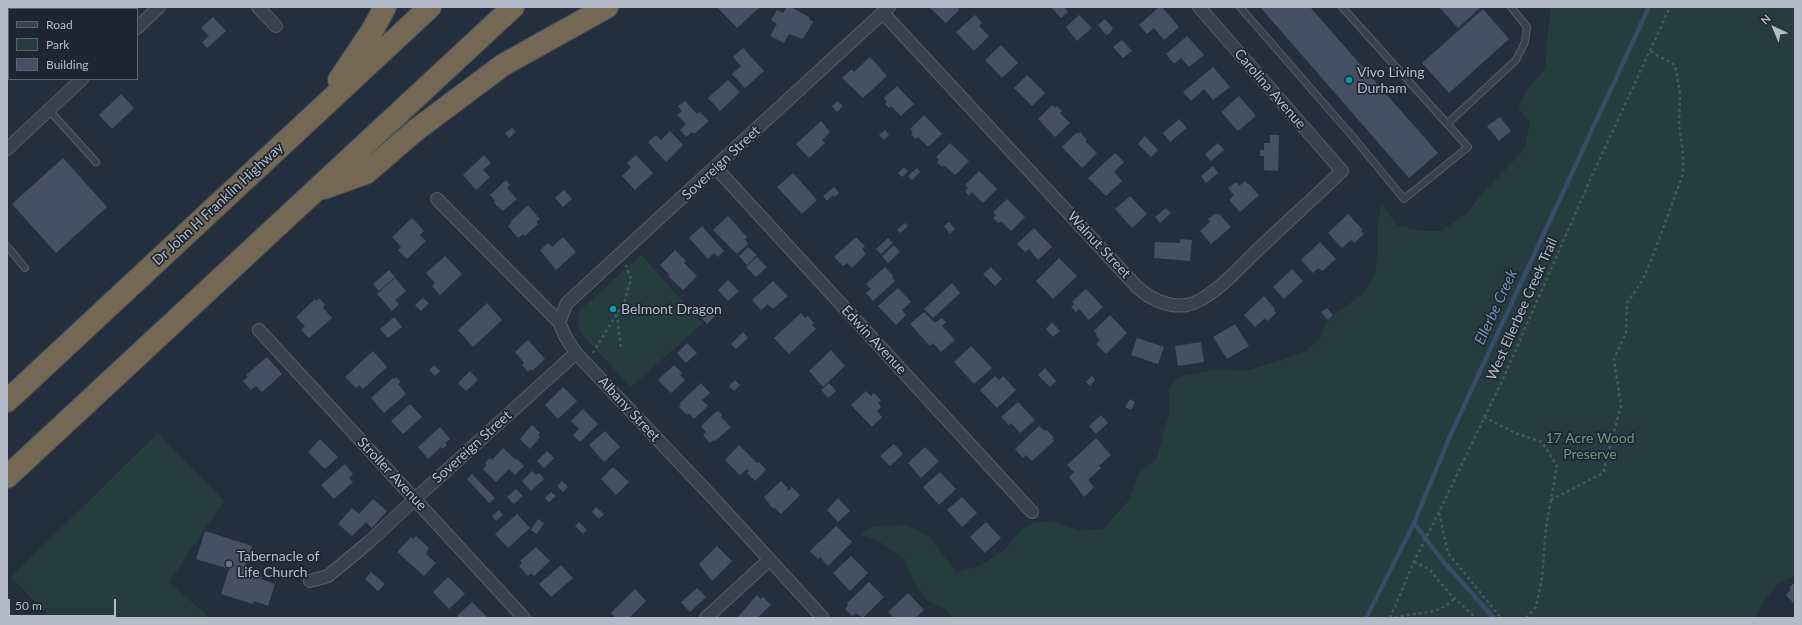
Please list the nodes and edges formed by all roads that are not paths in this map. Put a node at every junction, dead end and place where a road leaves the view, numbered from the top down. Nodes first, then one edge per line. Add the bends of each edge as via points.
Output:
1 (160, 7) edge
2 (258, 7) edge
3 (385, 7) edge
4 (430, 7) edge
5 (513, 7) edge
6 (607, 7) edge
7 (1199, 7) edge
8 (1240, 7) edge
9 (1342, 7) edge
10 (1511, 7) edge
11 (886, 10) edge
12 (276, 26) dead end
13 (138, 27) edge
14 (81, 80) edge
15 (49, 110) junction
16 (314, 116) junction
17 (1447, 124) junction
18 (7, 149) edge
19 (96, 162) dead end
20 (716, 168) junction
21 (1342, 171) joint
22 (314, 192) junction
23 (437, 199) dead end
24 (7, 246) edge
25 (25, 268) dead end
26 (559, 322) junction
27 (259, 330) dead end
28 (576, 353) junction
29 (7, 401) edge
30 (7, 477) edge
31 (415, 498) junction
32 (1032, 512) dead end
33 (769, 560) junction
34 (310, 581) dead end
35 (524, 618) edge
36 (706, 618) edge
37 (822, 618) edge

1 - 13 street
2 - 12 street
3 - 16 highway via 372,31
4 - 16 highway, Dr John H Franklin Highway
5 - 22 highway
6 - 22 highway via 503,65 422,125 366,172
7 - 21 street, Carolina Avenue
8 - 17 lane via 1404,199 1468,147
9 - 17 lane
10 - 17 lane via 1527,27 1525,42 1516,60
11 - 20 street, Sovereign Street
11 - 21 street, Walnut Street via 1137,287 1160,302 1186,305 1211,293
14 - 15 street
15 - 18 street
15 - 19 lane
16 - 29 highway, Dr John H Franklin Highway
20 - 26 street, Sovereign Street via 567,303
20 - 32 street, Edwin Avenue
22 - 30 highway
23 - 26 street, Albany Street
24 - 25 lane
26 - 28 street, Albany Street
27 - 31 street, Stroller Avenue
28 - 31 street, Sovereign Street
28 - 33 street, Albany Street via 716,500
31 - 34 street, Sovereign Street via 369,542 328,576
31 - 35 street, Stroller Avenue
33 - 36 street
33 - 37 street, Albany Street

